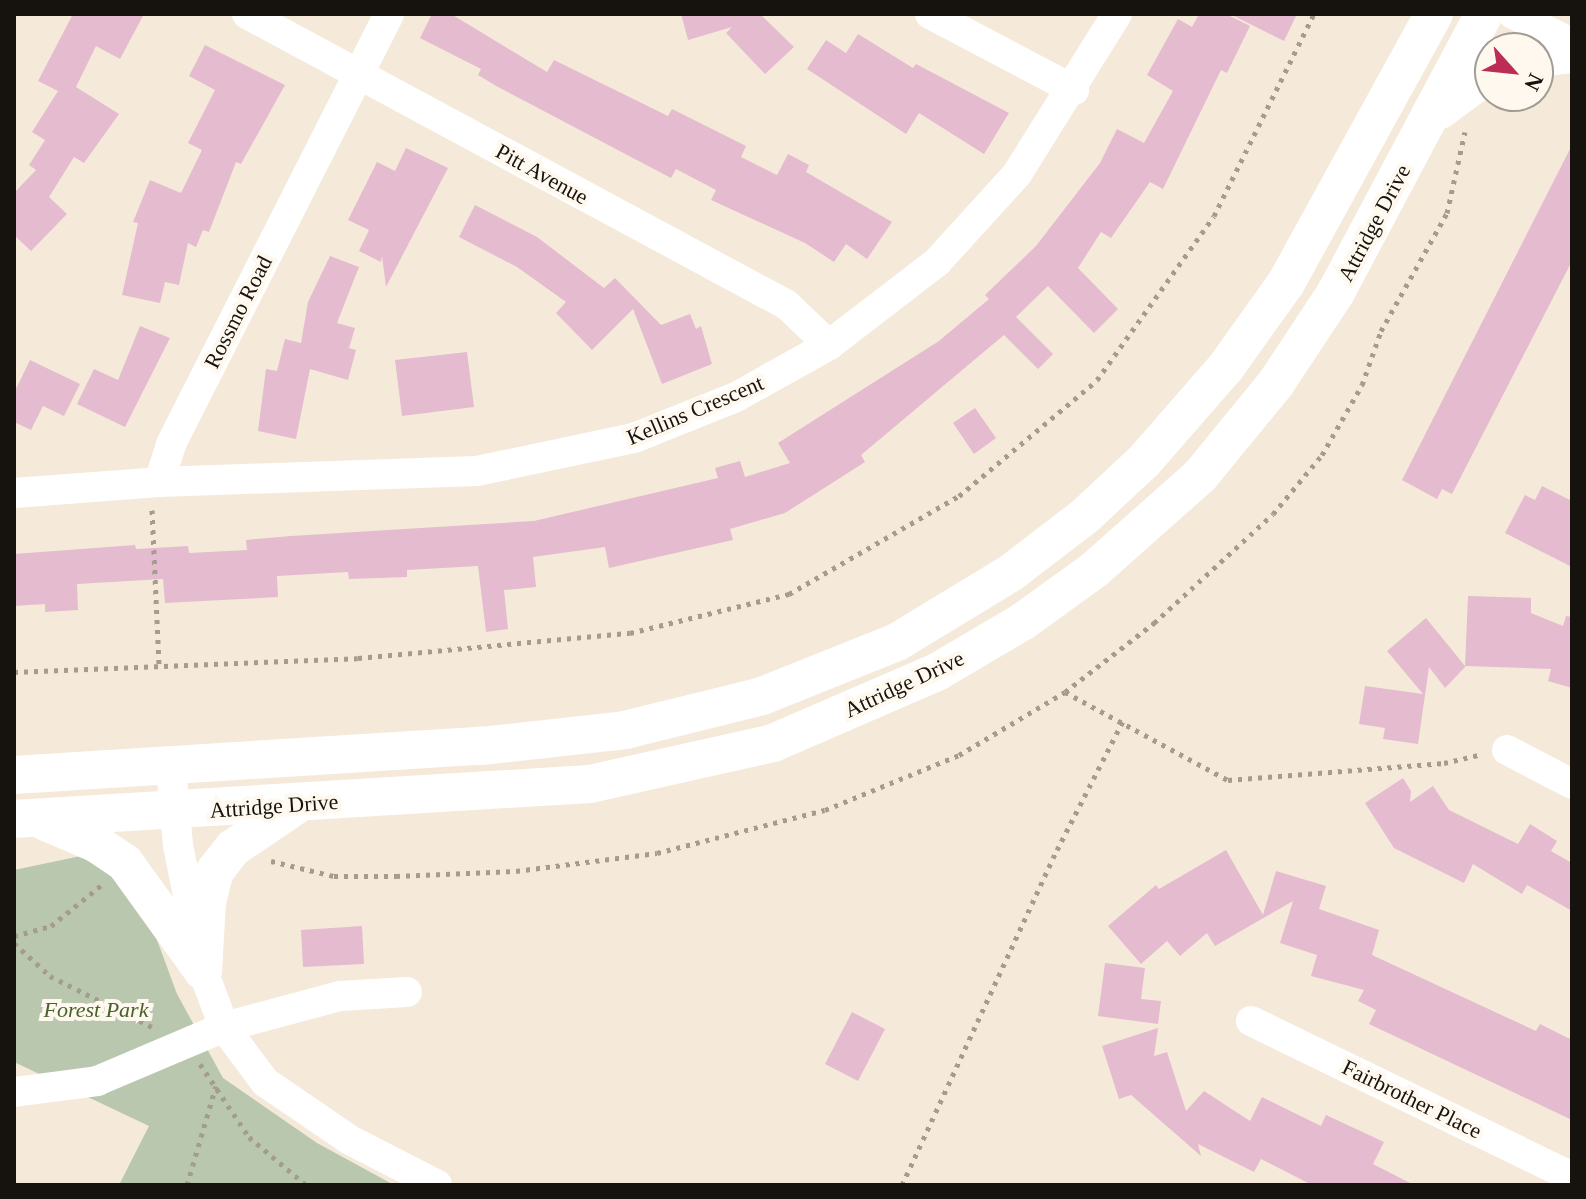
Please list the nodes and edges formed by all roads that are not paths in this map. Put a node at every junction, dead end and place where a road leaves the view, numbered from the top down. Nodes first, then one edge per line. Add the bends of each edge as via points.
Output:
1 (247, 14) edge
2 (389, 14) edge
3 (930, 14) edge
4 (1117, 14) edge
5 (1434, 14) edge
6 (1484, 14) edge
7 (1513, 14) edge
8 (1572, 43) edge
9 (359, 71) junction
10 (1474, 84) edge
11 (1074, 90) junction
12 (1428, 124) junction
13 (829, 345) junction
14 (159, 482) junction
15 (14, 493) edge
16 (1507, 750) dead end
17 (171, 768) junction
18 (14, 775) edge
19 (1572, 784) edge
20 (297, 805) junction
21 (174, 813) junction
22 (25, 818) edge
23 (203, 971) junction
24 (407, 992) dead end
25 (1251, 1021) dead end
26 (224, 1027) junction
27 (14, 1092) edge
28 (1572, 1177) edge
29 (437, 1185) edge

1 - 9 street, Pitt Avenue
2 - 9 street, Rossmo Road
3 - 11 street
4 - 11 street, Kellins Crescent
5 - 17 main road, Attridge Drive via 1286,283 1226,367 1144,461 1085,516 954,610 897,642 762,696 625,730
6 - 12 main road, Attridge Drive
7 - 8 street
9 - 13 street, Pitt Avenue via 787,305
9 - 14 street, Rossmo Road via 171,444
10 - 12 main road
11 - 13 street, Kellins Crescent via 981,217 888,303
12 - 20 main road, Attridge Drive via 1335,294 1276,383 1200,476 1094,570 1022,622 937,672 773,743 590,784
13 - 14 street, Kellins Crescent via 680,421 569,455 477,471
14 - 15 street
16 - 19 street
17 - 18 main road, Attridge Drive
17 - 21 street
20 - 21 main road, Attridge Drive
20 - 23 main road via 233,848 215,871 207,902
21 - 22 main road, Attridge Drive
21 - 23 street
22 - 23 main road via 97,844 125,863
23 - 26 street
24 - 26 street via 340,996
25 - 28 street, Fairbrother Place
26 - 27 street via 97,1081
26 - 29 street via 265,1082 350,1140

